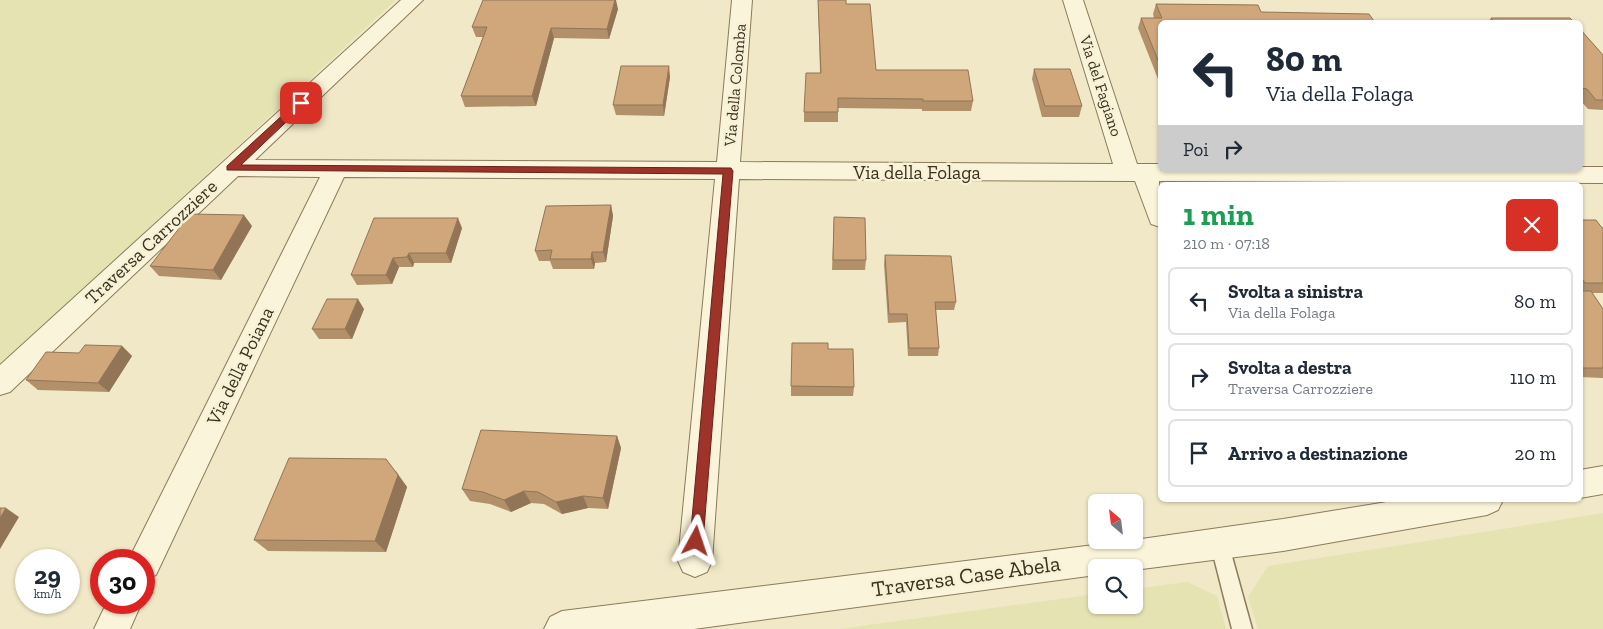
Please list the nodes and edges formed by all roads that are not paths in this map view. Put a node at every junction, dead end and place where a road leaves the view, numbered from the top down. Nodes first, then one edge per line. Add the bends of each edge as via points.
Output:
1 (414, 0) edge
2 (742, 0) edge
3 (1073, 0) edge
4 (231, 168) junction
5 (336, 168) junction
6 (728, 171) junction
7 (1136, 173) junction
8 (1603, 175) edge
9 (1158, 214) edge
10 (0, 383) edge
11 (1603, 480) edge
12 (1583, 483) edge
13 (1476, 502) edge
14 (1219, 542) junction
15 (151, 549) edge
16 (695, 561) dead end
17 (119, 614) edge
18 (112, 629) edge
19 (562, 629) edge
20 (1242, 629) edge

1 - 4 street, Traversa Carrozziere
2 - 6 street, Via della Colomba
3 - 7 street, Via del Fagiano
4 - 5 street, Via della Folaga
4 - 10 street, Traversa Carrozziere
5 - 6 street, Via della Folaga
5 - 15 street, Via della Poiana
6 - 7 street, Via della Folaga
6 - 16 street, Via della Colomba
7 - 8 street, Via della Folaga
7 - 9 street, Via del Fagiano
11 - 12 street
13 - 14 street, Traversa Case Abela
14 - 19 street, Traversa Case Abela
14 - 20 lane
17 - 18 street

